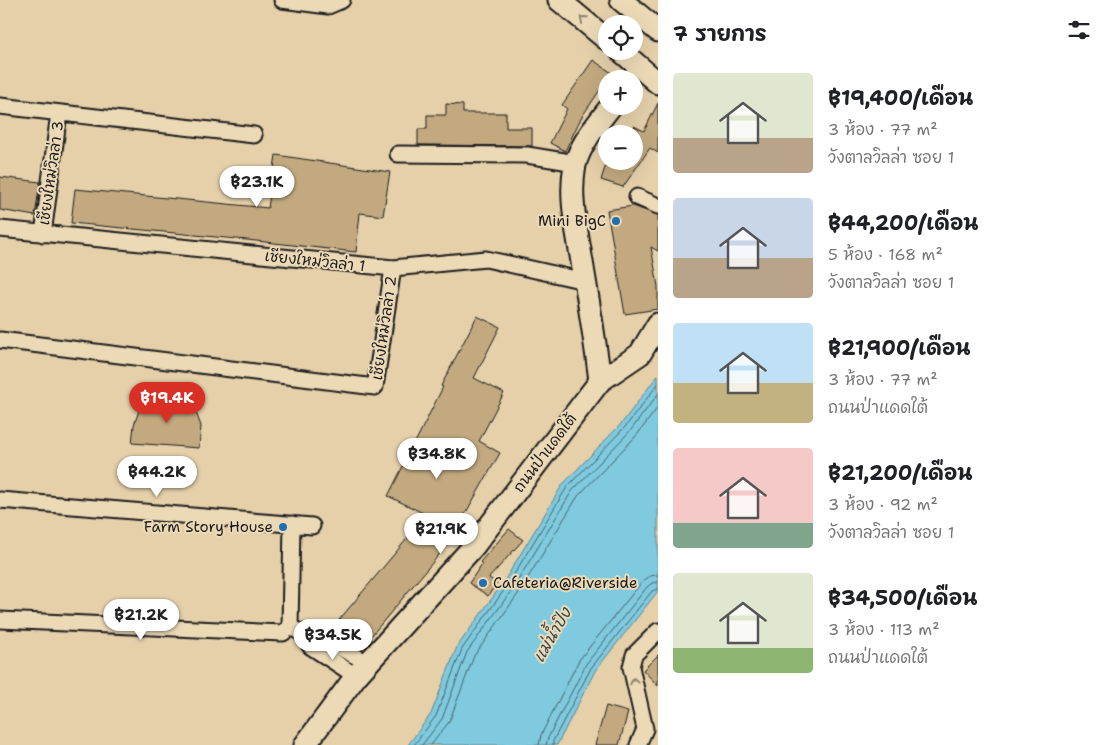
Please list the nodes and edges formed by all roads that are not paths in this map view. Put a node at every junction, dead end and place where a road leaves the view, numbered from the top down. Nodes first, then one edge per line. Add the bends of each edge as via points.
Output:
1 (282, 0) edge
2 (342, 0) edge
3 (560, 0) edge
4 (621, 0) edge
5 (658, 31) edge
6 (598, 32) edge
7 (643, 76) edge
8 (658, 83) edge
9 (0, 106) edge
10 (59, 113) junction
11 (604, 115) edge
12 (254, 136) dead end
13 (398, 154) dead end
14 (576, 163) junction
15 (637, 197) dead end
16 (658, 206) edge
17 (0, 229) edge
18 (43, 234) junction
19 (393, 268) junction
20 (585, 281) junction
21 (658, 324) edge
22 (0, 340) edge
23 (600, 382) junction
24 (0, 500) edge
25 (292, 524) junction
26 (312, 526) dead end
27 (0, 620) edge
28 (286, 630) junction
29 (658, 631) edge
30 (362, 670) junction
31 (651, 731) edge
32 (305, 745) edge
33 (638, 745) edge

1 - 2 street via 328,6
6 -> 3 street
4 - 5 street
7 - 8 street
9 - 10 street
10 - 12 street
10 - 18 street, เชียงใหม่วิลล่า 3
11 - 14 street via 590,133
13 - 14 street via 527,155
14 - 20 street via 572,186
15 - 16 street
17 - 18 street, เชียงใหม่วิลล่า 1
18 - 19 street, เชียงใหม่วิลล่า 1
19 - 20 street, เชียงใหม่วิลล่า 1 via 486,259
19 - 22 street, เชียงใหม่วิลล่า 2 via 375,387
20 - 23 street
21 - 23 street, ถนนป่าแดดใต้ via 640,354
23 - 30 street, ถนนป่าแดดใต้ via 474,546
24 - 25 street
25 - 26 street
25 - 28 street
27 - 28 street
28 - 30 street via 315,634
31 -> 29 street via 631,667 634,655
30 - 32 street, ถนนป่าแดดใต้
31 - 33 street

